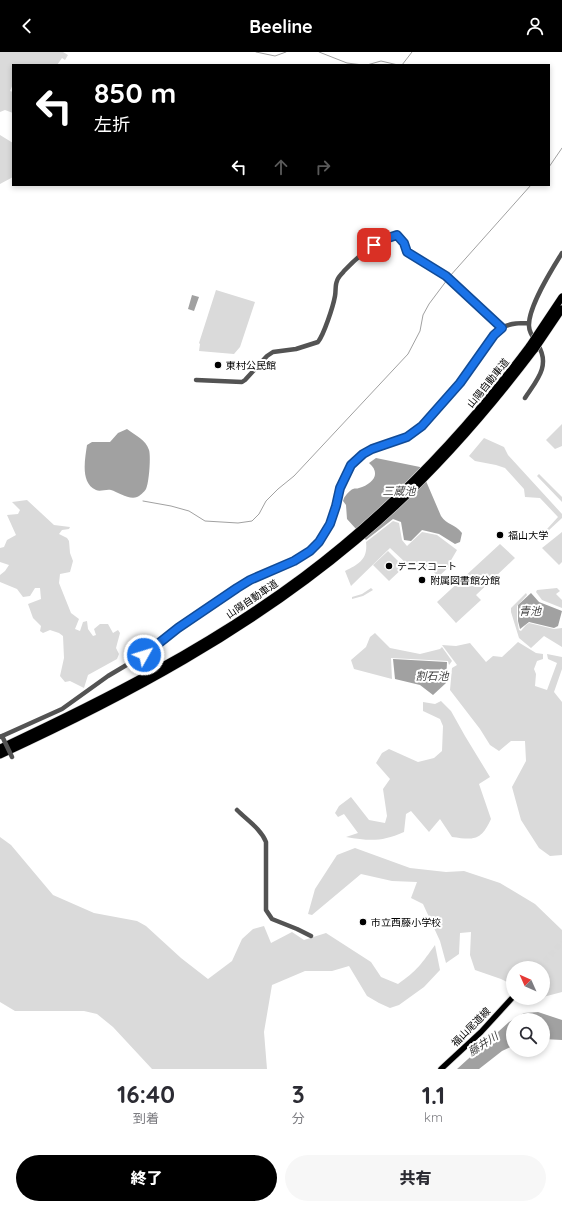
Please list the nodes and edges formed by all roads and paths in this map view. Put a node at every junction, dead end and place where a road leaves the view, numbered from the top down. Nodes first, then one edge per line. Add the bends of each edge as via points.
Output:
1 (562, 253) edge
2 (562, 297) edge
3 (562, 309) edge
4 (529, 323) junction
5 (502, 328) junction
6 (532, 347) junction
7 (196, 380) dead end
8 (525, 398) dead end
9 (355, 538) junction
10 (1, 737) edge
11 (0, 748) edge
12 (0, 754) edge
13 (12, 757) dead end
14 (237, 810) dead end
15 (311, 936) dead end
16 (506, 1005) edge
17 (441, 1069) edge

1 - 4 street via 538,295
2 - 6 highway, 山陽自動車道, bridge
3 - 6 highway, 山陽自動車道, bridge
4 - 5 street via 514,323
4 - 8 street via 531,335 540,349 544,362 540,375
5 - 7 street via 446,276 407,252 397,235 374,245 339,277 335,297 318,342 296,349 273,352 242,382
5 - 10 street via 494,335 460,383 422,426 407,437 372,449 351,465 340,488 330,524 310,551 237,588 178,628 144,655 108,676 62,709
6 - 9 highway, 山陽自動車道 via 433,466
9 - 11 highway, 山陽自動車道 via 277,595 193,649 97,702
9 - 12 highway, 山陽自動車道 via 280,600 196,654 99,707
10 - 13 street, bridge
14 - 15 street via 264,836 266,842 268,915
16 - 17 main road, 福山尾道線

